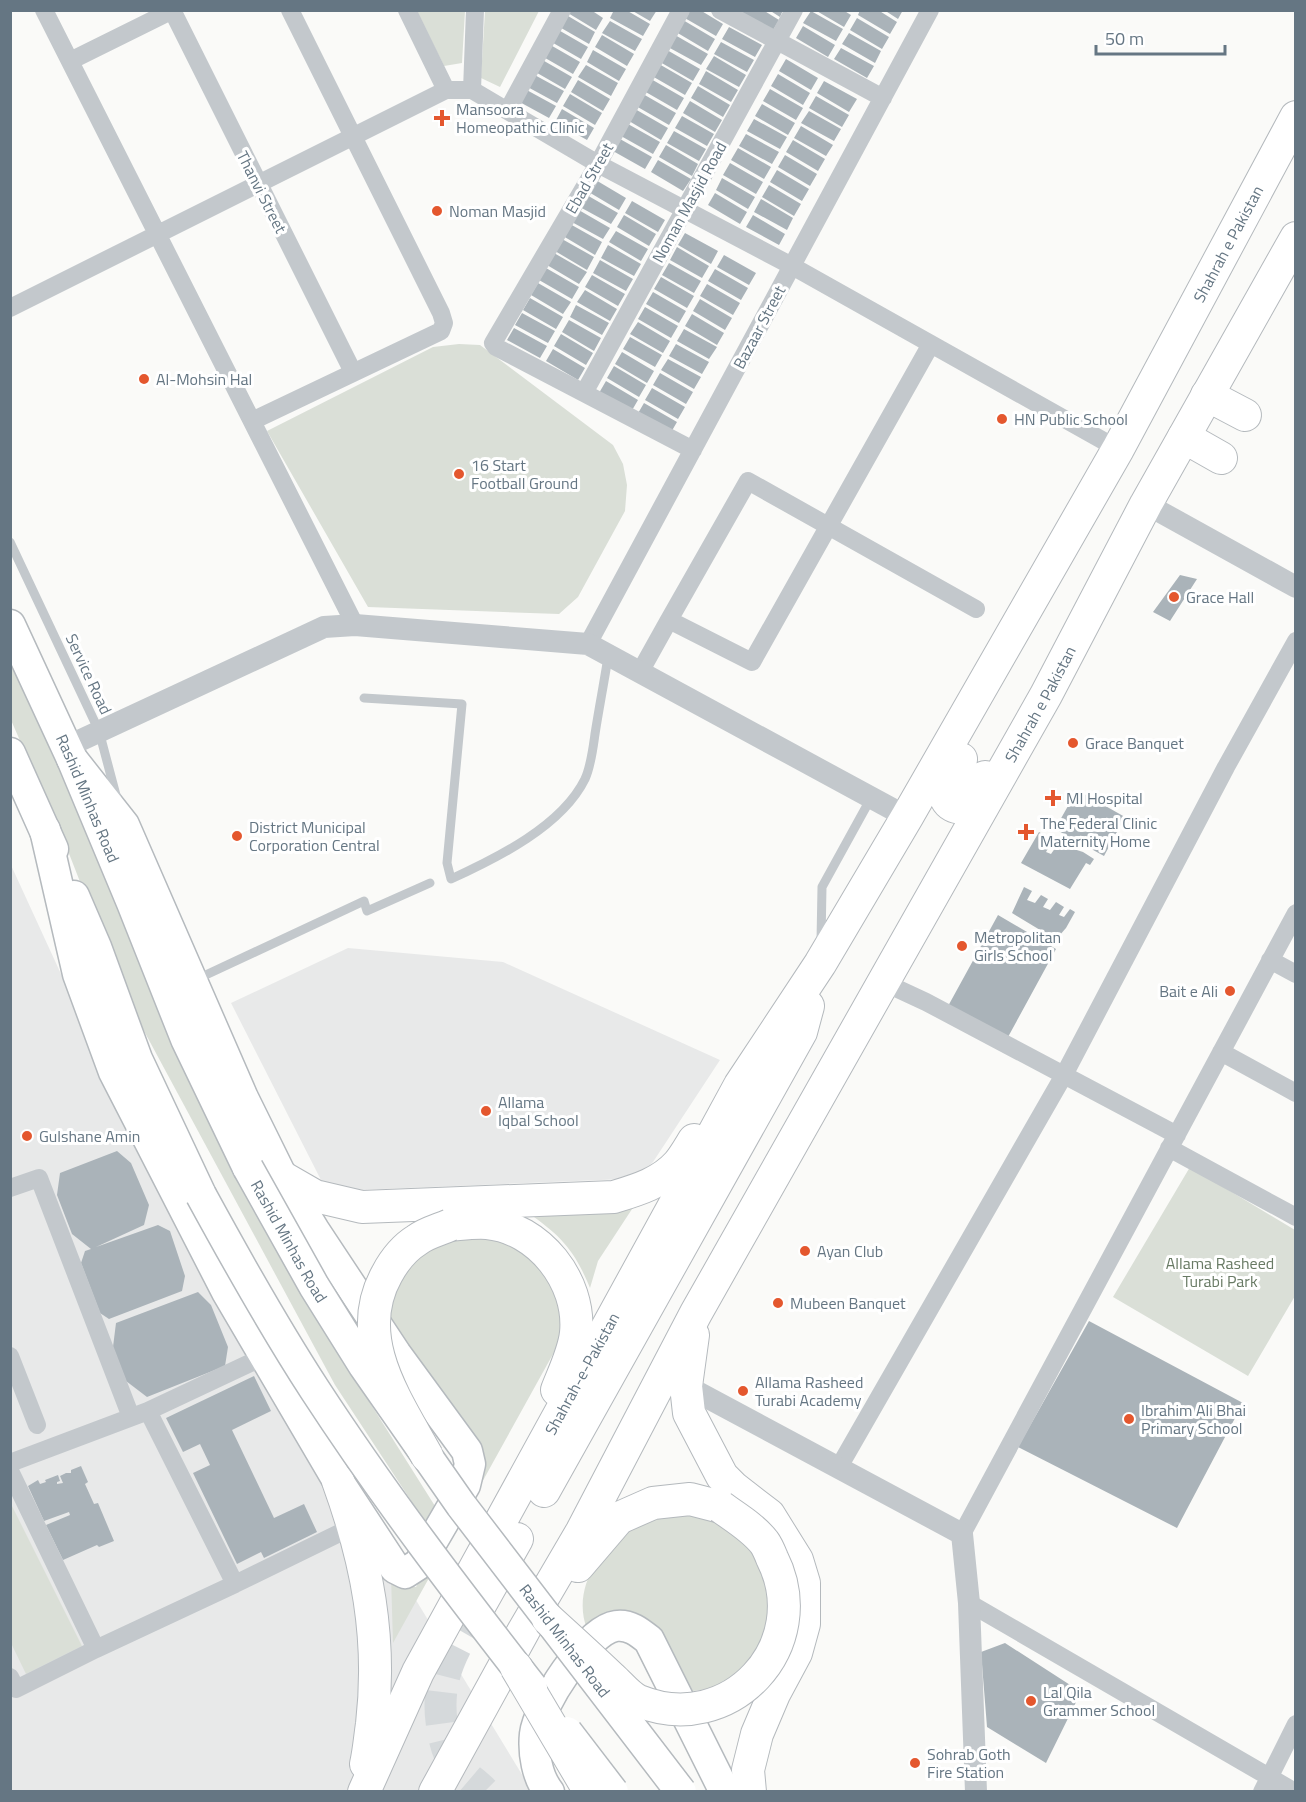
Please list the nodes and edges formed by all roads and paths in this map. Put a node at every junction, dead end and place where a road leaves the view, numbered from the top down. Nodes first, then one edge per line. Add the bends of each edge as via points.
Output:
1 (44, 10) edge
2 (172, 10) edge
3 (290, 10) edge
4 (407, 10) edge
5 (475, 10) edge
6 (562, 10) edge
7 (681, 10) edge
8 (720, 10) edge
9 (794, 10) edge
10 (930, 10) edge
11 (777, 41) junction
12 (70, 61) junction
13 (446, 90) junction
14 (472, 90) junction
15 (883, 98) junction
16 (508, 110) junction
17 (1296, 117) edge
18 (354, 136) junction
19 (598, 164) junction
20 (258, 184) junction
21 (684, 209) junction
22 (157, 234) junction
23 (1296, 238) edge
24 (792, 266) junction
25 (10, 308) edge
26 (931, 345) junction
27 (353, 372) junction
28 (584, 393) junction
29 (1207, 395) junction
30 (1245, 415) dead end
31 (252, 421) junction
32 (1184, 437) junction
33 (1118, 449) junction
34 (693, 450) junction
35 (1221, 458) dead end
36 (1146, 504) junction
37 (830, 527) junction
38 (10, 542) edge
39 (1296, 587) edge
40 (976, 609) dead end
41 (1022, 616) junction
42 (669, 620) junction
43 (10, 625) edge
44 (355, 625) junction
45 (1296, 642) edge
46 (588, 644) junction
47 (608, 655) junction
48 (640, 672) junction
49 (1046, 695) junction
50 (364, 699) dead end
51 (99, 731) junction
52 (69, 753) junction
53 (13, 767) edge
54 (871, 798) junction
55 (908, 817) junction
56 (124, 825) junction
57 (45, 830) junction
58 (430, 884) dead end
59 (1296, 913) edge
60 (1270, 960) junction
61 (820, 964) junction
62 (1296, 974) edge
63 (193, 981) junction
64 (883, 982) junction
65 (1221, 1052) junction
66 (1064, 1075) junction
67 (740, 1086) junction
68 (1296, 1093) edge
69 (1173, 1141) junction
70 (282, 1177) junction
71 (10, 1188) edge
72 (1296, 1217) edge
73 (696, 1313) junction
74 (10, 1356) edge
75 (265, 1356) junction
76 (686, 1386) junction
77 (140, 1414) junction
78 (37, 1425) dead end
79 (427, 1456) junction
80 (10, 1463) edge
81 (839, 1467) junction
82 (10, 1471) edge
83 (338, 1481) junction
84 (518, 1494) junction
85 (354, 1526) junction
86 (962, 1534) junction
87 (235, 1584) junction
88 (969, 1603) junction
89 (480, 1605) tunnel mouth
90 (536, 1625) junction
91 (96, 1649) junction
92 (516, 1667) junction
93 (12, 1686) edge
94 (474, 1720) junction
95 (1296, 1724) edge
96 (1266, 1784) edge
97 (359, 1791) edge
98 (364, 1791) edge
99 (435, 1791) edge
100 (450, 1791) edge
101 (549, 1791) edge
102 (590, 1791) edge
103 (613, 1791) edge
104 (681, 1791) edge
105 (725, 1791) edge
106 (750, 1791) edge
107 (976, 1791) edge
108 (1295, 1791) edge

1 - 12 street
2 - 12 street
2 - 20 street, Thanvi Street
3 - 18 street
4 - 13 street
5 - 14 street
6 - 16 street
7 - 19 street, Ebad Street
8 - 11 street
9 - 11 street, Noman Masjid Road
10 - 15 street, Bazaar Street
11 - 15 street
11 - 21 street, Noman Masjid Road
12 - 22 street
13 - 14 street
13 - 18 street
14 - 16 street
15 - 24 street, Bazaar Street
16 - 19 street
17 - 33 highway, Shahrah e Pakistan
18 - 20 street
18 - 27 street via 444,323 441,331
19 - 21 street
19 - 28 street, Ebad Street via 493,343
20 - 22 street
20 - 27 street, Thanvi Street
21 - 24 street
21 - 28 street, Noman Masjid Road
22 - 25 street
22 - 31 street
23 - 29 highway, Shahrah e Pakistan
24 - 26 street
24 - 34 street, Bazaar Street
26 - 33 street
26 - 37 street
27 - 31 street
28 - 34 street
29 - 30 highway
29 - 32 highway, Shahrah e Pakistan
31 - 44 street
32 - 35 highway
32 - 36 highway, Shahrah e Pakistan
33 - 41 highway, Shahrah e Pakistan
34 - 46 street, Bazaar Street
36 - 39 street
36 - 49 highway, Shahrah e Pakistan
37 - 40 street
37 - 42 street via 752,662
37 - 42 street via 748,481
38 - 51 lane, Service Road
41 - 49 highway via 999,687 945,788 948,803 964,807 970,802 1020,719
41 - 55 highway, Shahrah e Pakistan
42 - 48 street
43 - 52 main road, Rashid Minhas Road
44 - 46 street
44 - 51 street via 324,627
45 - 66 street
46 - 47 street
47 - 48 street
47 - 50 lane via 585,778 567,806 535,832 452,879 447,863 462,704
48 - 54 street
49 - 64 highway, Shahrah e Pakistan
51 - 52 street
51 - 56 lane, Service Road
52 - 56 main road
52 - 79 main road, Rashid Minhas Road, bridge via 186,1039 248,1168 345,1336
53 - 57 main road
54 - 55 street
54 - 61 lane via 822,887
55 - 61 highway, Shahrah e Pakistan
56 - 63 main road
57 - 75 main road via 78,974 114,1072 227,1292
57 - 92 main road, bridge via 96,947 137,1059 201,1195 264,1310 419,1540
58 - 63 lane via 367,911 364,901
59 - 60 street
60 - 62 street
60 - 65 street
61 - 67 highway, Shahrah-e-Pakistan
61 - 89 highway via 801,1032
63 - 70 main road
64 - 66 street
64 - 73 highway, Shahrah e Pakistan
65 - 68 street
65 - 69 street
66 - 69 street
66 - 81 street
67 - 70 highway via 700,1131 678,1164 653,1183 614,1197 362,1207 315,1196
67 - 84 highway, Shahrah-e-Pakistan
69 - 72 street
69 - 86 street
70 - 83 main road via 396,1354 467,1451 470,1464 465,1485 425,1554 419,1564 405,1573 395,1568
71 - 77 street via 39,1178
73 - 76 highway
73 - 90 highway
74 - 78 street
75 - 77 street
75 - 83 main road
76 - 81 street
76 - 106 highway via 689,1413 722,1476 770,1515 797,1560 804,1583 804,1624 796,1653 757,1734 748,1770
77 - 80 street
77 - 87 street
79 - 84 highway, bridge via 376,1352 372,1318 379,1287 394,1261 416,1240 450,1225 487,1223 516,1231 548,1253 565,1278 574,1304 576,1333
79 - 90 main road, Rashid Minhas Road, bridge
81 - 86 street
82 - 91 street
83 - 85 highway
84 - 98 highway, Shahrah-e-Pakistan via 418,1672
85 - 87 street
85 - 97 highway via 368,1582 375,1641 368,1757
86 - 88 street
87 - 91 street
88 - 96 street
88 - 107 street
90 - 90 highway, bridge via 637,1701 660,1708 692,1710 728,1699 753,1682 771,1657 782,1630 785,1600 779,1571 765,1543 721,1507 690,1499 653,1503 619,1518
90 - 94 highway
90 - 104 main road, Rashid Minhas Road, bridge
91 - 93 street
92 - 102 highway, bridge
92 - 103 main road, bridge
94 - 99 highway
94 - 100 highway
95 - 96 street
96 - 108 street
101 - 105 main road via 534,1755 535,1732 550,1697 575,1658 599,1632 616,1626 635,1629 649,1640

